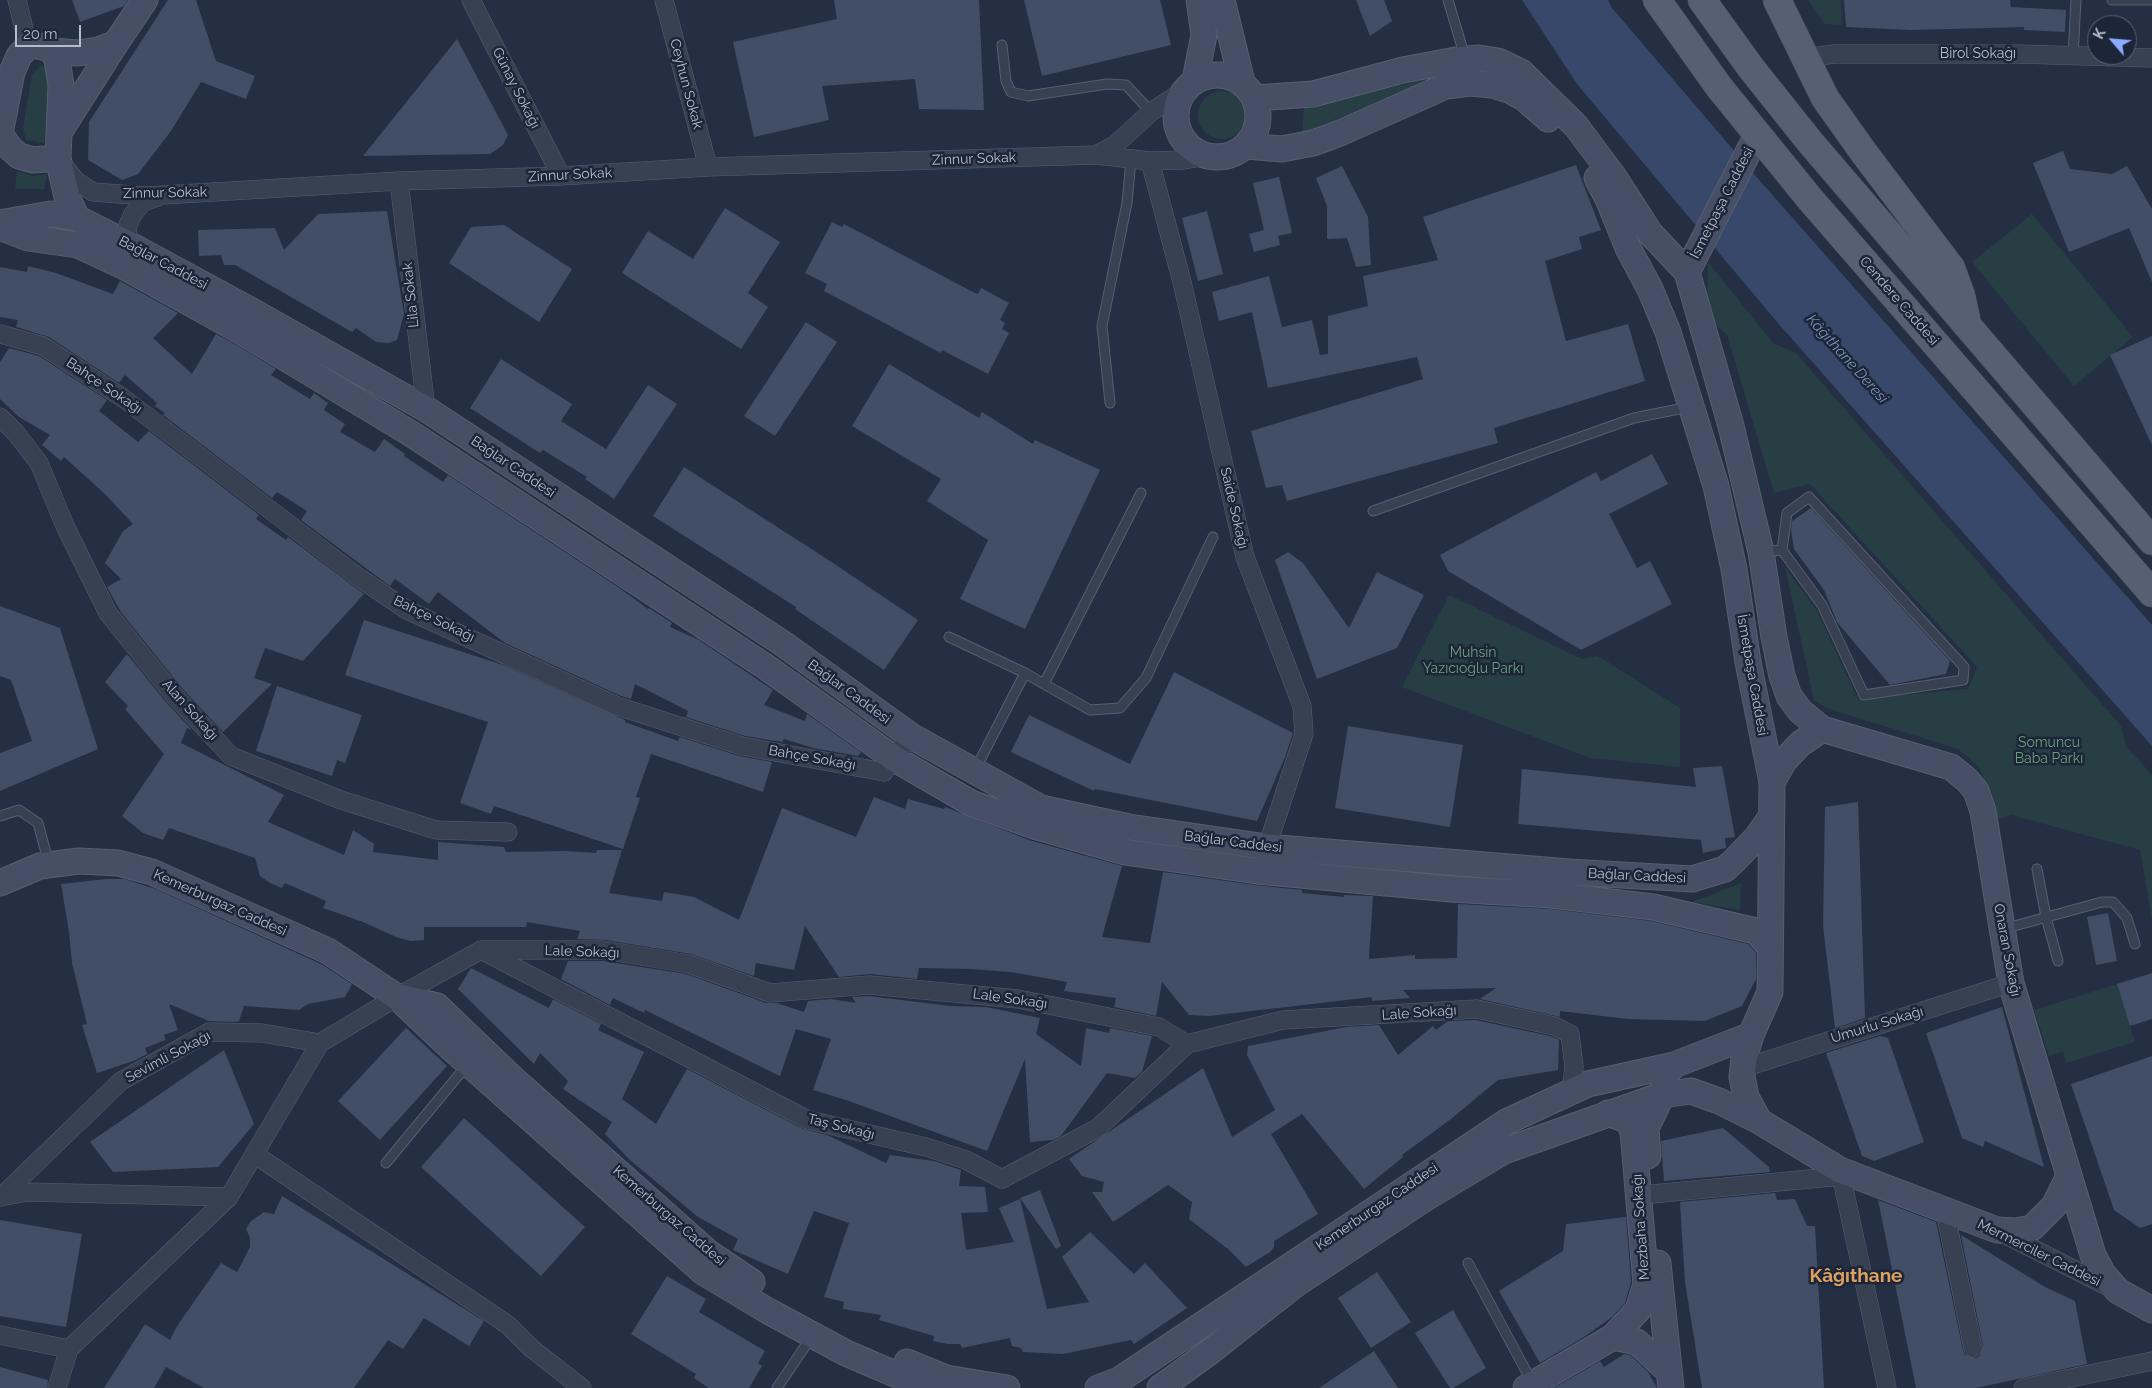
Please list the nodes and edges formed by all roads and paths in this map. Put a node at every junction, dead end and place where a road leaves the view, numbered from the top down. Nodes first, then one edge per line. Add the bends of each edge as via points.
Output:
1 (17, 0) edge
2 (145, 0) edge
3 (471, 0) edge
4 (664, 0) edge
5 (1199, 0) edge
6 (1222, 0) edge
7 (1448, 0) edge
8 (1657, 0) edge
9 (1702, 0) edge
10 (1777, 0) edge
11 (2076, 0) edge
12 (2112, 0) edge
13 (2152, 0) edge
14 (116, 43) junction
15 (1002, 45) dead end
16 (28, 46) junction
17 (53, 51) junction
18 (2073, 56) junction
19 (1804, 58) junction
20 (2152, 58) edge
21 (1465, 59) junction
22 (1190, 85) junction
23 (1248, 90) junction
24 (1151, 112) junction
25 (60, 131) junction
26 (0, 134) edge
27 (1751, 145) junction
28 (1246, 146) junction
29 (1096, 155) junction
30 (1207, 156) junction
31 (58, 158) junction
32 (1131, 160) junction
33 (1150, 161) junction
34 (708, 167) junction
35 (561, 176) junction
36 (399, 181) junction
37 (164, 195) junction
38 (77, 218) junction
39 (0, 223) edge
40 (0, 227) edge
41 (134, 247) junction
42 (1687, 272) junction
43 (1650, 288) junction
44 (1967, 324) junction
45 (0, 334) edge
46 (1110, 403) dead end
47 (1692, 406) junction
48 (426, 409) junction
49 (0, 417) edge
50 (1141, 493) dead end
51 (1373, 511) dead end
52 (1213, 537) dead end
53 (2150, 538) edge
54 (1771, 551) junction
55 (2152, 593) edge
56 (949, 637) dead end
57 (1025, 673) junction
58 (1044, 684) junction
59 (1822, 729) junction
60 (910, 736) junction
61 (895, 759) junction
62 (974, 771) junction
63 (1772, 782) junction
64 (0, 816) edge
65 (1771, 816) junction
66 (508, 832) dead end
67 (1267, 847) junction
68 (50, 865) junction
69 (2038, 869) dead end
70 (0, 883) edge
71 (2046, 917) junction
72 (2002, 929) junction
73 (2135, 944) dead end
74 (1770, 948) junction
75 (481, 950) junction
76 (2058, 961) dead end
77 (2012, 983) junction
78 (397, 996) junction
79 (1751, 1035) junction
80 (320, 1043) junction
81 (1187, 1044) junction
82 (475, 1056) junction
83 (1674, 1065) junction
84 (1743, 1068) junction
85 (1691, 1091) joint
86 (1571, 1092) junction
87 (1634, 1107) junction
88 (1759, 1120) junction
89 (254, 1154) junction
90 (386, 1163) dead end
91 (1840, 1173) junction
92 (2068, 1178) junction
93 (1652, 1194) junction
94 (0, 1197) edge
95 (228, 1197) junction
96 (1945, 1211) junction
97 (1997, 1230) junction
98 (1468, 1263) dead end
99 (2118, 1291) junction
100 (2152, 1310) edge
101 (0, 1335) edge
102 (813, 1335) junction
103 (1613, 1337) junction
104 (69, 1348) junction
105 (1973, 1348) dead end
106 (2152, 1361) edge
107 (1669, 1380) edge
108 (1530, 1386) edge
109 (57, 1388) edge
110 (582, 1388) edge
111 (777, 1388) edge
112 (927, 1388) edge
113 (1007, 1388) edge
114 (1098, 1388) edge
115 (1160, 1388) edge
116 (1887, 1388) edge
117 (2023, 1388) edge

1 - 16 street
2 - 14 street
3 - 35 street, Günay Sokağı
4 - 34 street, Ceyhun Sokak
5 - 22 street via 1204,35
6 - 23 street via 1231,45
7 - 21 lane
8 - 27 main road, Cendere Caddesi via 1719,87
9 - 44 main road via 1810,142
10 - 19 main road
11 - 18 lane
12 - 13 lane
14 - 17 street via 78,53
14 - 25 street
15 - 24 lane via 1006,81 1011,92 1028,96 1107,84 1126,86
16 - 17 street
16 - 26 street via 18,56 12,72
17 - 25 street via 61,85
18 - 19 street, Birol Sokağı via 1834,54
18 - 20 street, Birol Sokağı
19 - 44 main road via 1824,98 1951,268
21 - 23 street via 1403,70 1312,94
21 - 42 street via 1498,61 1521,72 1536,85 1576,126 1650,233
22 - 23 street via 1208,75 1222,74
22 - 24 street
22 - 30 street via 1178,102 1178,129 1184,141
23 - 28 street via 1258,118
24 - 29 street via 1115,145
25 - 31 street
26 - 31 street via 19,156 33,160
27 - 42 street, İsmetpaşa Caddesi
27 - 55 main road, Cendere Caddesi via 1810,199
28 - 30 street via 1234,154
28 - 43 street, İsmetpaşa Caddesi via 1282,148 1313,143 1446,86 1470,83 1511,91 1556,126 1586,157
29 - 32 street, Zinnur Sokak
29 - 34 street, Zinnur Sokak
30 - 33 street, Zinnur Sokak
31 - 37 street, Zinnur Sokak via 76,181 94,192
31 - 38 street via 67,197
32 - 33 street, Zinnur Sokak
32 - 46 lane via 1127,204 1102,326
33 - 67 street, Saide Sokağı via 1184,291 1245,556 1302,706 1304,734
34 - 35 street, Zinnur Sokak
35 - 36 street, Zinnur Sokak
36 - 37 street, Zinnur Sokak
36 - 48 street, Lila Sokak
37 - 41 street via 143,202 133,214 127,235
38 - 39 street, Bağlar Caddesi via 51,214
38 - 41 street, Bağlar Caddesi
40 - 61 street, Bağlar Caddesi via 28,238 78,245 123,266 244,333 419,439 766,666
41 - 48 street, Bağlar Caddesi
42 - 43 street
42 - 54 street
43 - 47 street, İsmetpaşa Caddesi
44 - 53 main road
45 - 61 street, Bahçe Sokağı via 43,346 123,398 361,579 407,610 617,706 742,746 884,772
47 - 51 lane via 1634,418
47 - 63 street, İsmetpaşa Caddesi via 1716,486 1734,569 1748,662
48 - 60 street, Bağlar Caddesi via 782,643
49 - 66 street, Alan Sokağı via 39,463 65,526 108,613 173,694 231,756 341,800 436,830
50 - 58 lane
52 - 58 lane via 1146,678 1120,708 1090,710
54 - 54 lane via 1822,605 1864,695 1963,680 1964,667 1809,497 1787,513
54 - 59 street via 1776,644 1782,676 1789,696 1800,711
56 - 57 lane
57 - 58 lane
57 - 62 lane
59 - 63 street via 1800,744 1784,761
59 - 72 street, Onaran Sokağı via 1951,767 1967,780 1976,791 1983,811
60 - 61 street, Bahçe Sokağı
60 - 62 street, Bağlar Caddesi
61 - 74 street, Bağlar Caddesi via 971,803 1034,826 1125,852 1257,871 1551,895 1653,907 1756,931
62 - 67 street, Bağlar Caddesi via 1041,808 1130,827
63 - 65 street, İsmetpaşa Caddesi
64 - 68 lane via 19,810 38,823
65 - 67 street, Bağlar Caddesi via 1757,837 1725,869 1692,879
65 - 74 street, İsmetpaşa Caddesi
68 - 70 street, Kemerburgaz Caddesi
68 - 78 street, Kemerburgaz Caddesi via 79,860 152,872 328,951
69 - 71 lane
71 - 72 lane
71 - 73 lane via 2113,902 2127,918
71 - 76 lane
72 - 77 street, Onaran Sokağı
74 - 79 street, İsmetpaşa Caddesi via 1770,992
75 - 78 street, Lale Sokağı
75 - 81 street, Lale Sokağı via 604,950 689,964 770,993 869,985 1018,998 1159,1028
75 - 81 street, Taş Sokağı via 808,1120 926,1147 966,1160 1002,1179 1098,1128
77 - 84 street, Umurlu Sokağı
77 - 92 street, Onaran Sokağı
78 - 80 street
78 - 82 street, Kemerburgaz Caddesi
79 - 83 street, Kemerburgaz Caddesi
79 - 84 street, İsmetpaşa Caddesi
80 - 89 street
80 - 94 street, Sevimli Sokağı via 262,1033 210,1032 121,1081
81 - 86 street, Lale Sokağı via 1283,1020 1477,1009 1554,1026 1570,1034 1574,1067
82 - 90 lane
82 - 102 street, Kemerburgaz Caddesi via 703,1272
82 - 113 street, Kemerburgaz Caddesi via 510,1076 694,1240 738,1274 892,1356 946,1378
83 - 86 street, Kemerburgaz Caddesi via 1588,1084
83 - 87 street
84 - 88 street, İsmetpaşa Caddesi via 1746,1097
85 - 87 street, Kemerburgaz Caddesi
85 - 88 street, Mermerciler Caddesi
86 - 114 street, Kemerburgaz Caddesi via 1506,1122 1119,1380
87 - 93 street, Mezbaha Sokağı via 1646,1128
87 - 103 street, Mezbaha Sokağı via 1633,1131 1646,1284 1638,1310
87 - 115 street, Kemerburgaz Caddesi via 1504,1151 1424,1199 1296,1284
88 - 91 street, Mermerciler Caddesi
89 - 95 street
89 - 110 street via 508,1325 531,1348
91 - 93 street
91 - 96 street, Mermerciler Caddesi
91 - 116 street
92 - 97 street via 2054,1206 2032,1228
92 - 99 street, Onaran Sokağı via 2093,1255 2103,1274
93 - 107 street, Mezbaha Sokağı
94 - 95 street via 28,1192
95 - 104 street
96 - 97 street, Mermerciler Caddesi
96 - 105 street
97 - 99 street, Mermerciler Caddesi
98 - 108 lane
99 - 100 street, Mermerciler Caddesi
101 - 104 street
102 - 111 lane
102 - 112 street, Kemerburgaz Caddesi
103 - 107 street, Mezbaha Sokağı via 1637,1342
103 - 108 street
104 - 109 street
106 - 117 street

